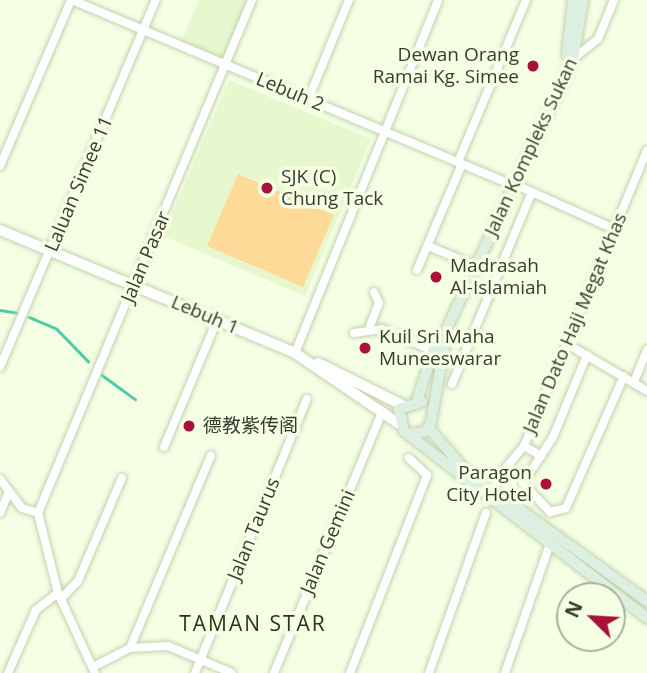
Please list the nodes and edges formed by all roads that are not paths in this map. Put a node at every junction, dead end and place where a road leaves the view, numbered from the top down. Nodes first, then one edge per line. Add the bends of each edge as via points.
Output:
1 (72, 0) edge
2 (156, 0) edge
3 (253, 0) edge
4 (349, 0) edge
5 (438, 0) edge
6 (526, 0) edge
7 (573, 0) edge
8 (583, 0) edge
9 (614, 0) edge
10 (144, 30) junction
11 (573, 59) junction
12 (225, 65) junction
13 (308, 100) junction
14 (383, 131) junction
15 (647, 150) edge
16 (460, 163) junction
17 (0, 166) edge
18 (511, 183) junction
19 (532, 192) junction
20 (614, 229) junction
21 (0, 230) edge
22 (428, 246) junction
23 (52, 251) junction
24 (469, 263) junction
25 (417, 270) dead end
26 (134, 285) junction
27 (374, 292) dead end
28 (217, 320) junction
29 (370, 326) junction
30 (354, 333) dead end
31 (567, 344) junction
32 (647, 350) edge
33 (434, 351) junction
34 (295, 353) junction
35 (587, 355) junction
36 (0, 367) edge
37 (624, 376) junction
38 (634, 382) junction
39 (452, 384) dead end
40 (647, 391) edge
41 (307, 399) dead end
42 (417, 400) junction
43 (402, 405) junction
44 (430, 410) junction
45 (382, 412) junction
46 (398, 423) junction
47 (429, 428) junction
48 (409, 434) junction
49 (524, 446) junction
50 (164, 447) dead end
51 (211, 455) dead end
52 (541, 456) junction
53 (409, 458) dead end
54 (122, 478) dead end
55 (0, 479) edge
56 (489, 488) junction
57 (9, 492) junction
58 (0, 513) edge
59 (38, 513) junction
60 (486, 513) dead end
61 (550, 547) junction
62 (60, 596) junction
63 (647, 601) edge
64 (647, 618) edge
65 (130, 648) junction
66 (201, 660) junction
67 (94, 670) edge
68 (8, 673) edge
69 (195, 673) edge
70 (232, 673) edge
71 (274, 673) edge
72 (350, 673) edge
73 (429, 673) edge
74 (505, 673) edge

1 - 10 street, Lebuh 2
1 - 17 street
2 - 10 street, Laluan Simee 11
3 - 12 street, Jalan Pasar
4 - 13 street
5 - 14 street
6 - 16 street
7 - 18 main road, Jalan Kompleks Sukan via 567,57
8 - 11 main road, Jalan Kompleks Sukan
9 - 11 street via 598,39
10 - 12 street, Lebuh 2
10 - 23 street, Laluan Simee 11
11 - 18 main road, Jalan Kompleks Sukan
12 - 13 street, Lebuh 2
12 - 26 street, Jalan Pasar
13 - 14 street, Lebuh 2
14 - 16 street, Lebuh 2
14 - 34 street
15 - 20 street, Jalan Dato Haji Megat Khas
16 - 18 street, Lebuh 2
16 - 22 street
18 - 19 street, Lebuh 2
18 - 24 main road, Jalan Kompleks Sukan
18 - 44 main road, Jalan Kompleks Sukan via 448,326
19 - 20 street, Lebuh 2
19 - 39 street
20 - 31 street, Jalan Dato Haji Megat Khas
21 - 23 street, Lebuh 1
22 - 24 street
22 - 25 street
23 - 26 street, Lebuh 1
23 - 36 street, Laluan Simee 11
24 - 33 main road, Jalan Kompleks Sukan
26 - 28 street, Lebuh 1
26 - 59 street, Jalan Pasar
27 - 29 street via 379,303
28 - 34 street, Lebuh 1
28 - 50 street
29 - 30 street
29 - 33 street
31 - 35 street
31 - 49 street, Jalan Dato Haji Megat Khas
32 - 38 street
33 - 42 main road, Jalan Kompleks Sukan
34 - 43 street
34 - 45 street, Lebuh 1
35 - 37 street
35 - 52 street
37 - 38 street
37 - 52 street via 559,513 523,487
38 - 40 street
41 - 66 street, Jalan Taurus
42 - 43 main road
42 - 44 main road
43 - 46 main road
44 - 47 main road, Jalan Kompleks Sukan
45 - 46 street, Lebuh 1
45 - 71 street, Jalan Gemini
46 - 48 main road
47 - 48 main road
47 - 56 main road via 447,453
48 - 61 main road
49 - 52 street
49 - 56 street, Jalan Dato Haji Megat Khas
51 - 65 street
53 - 72 street via 427,475
54 - 62 street via 78,581
55 - 57 street
56 - 63 main road
57 - 58 street
57 - 59 street
59 - 62 street
60 - 73 street
61 - 64 main road
61 - 74 street
62 - 67 street
62 - 68 street via 36,610
65 - 66 street via 168,646
65 - 67 street
66 - 69 street, Jalan Taurus
66 - 70 street

